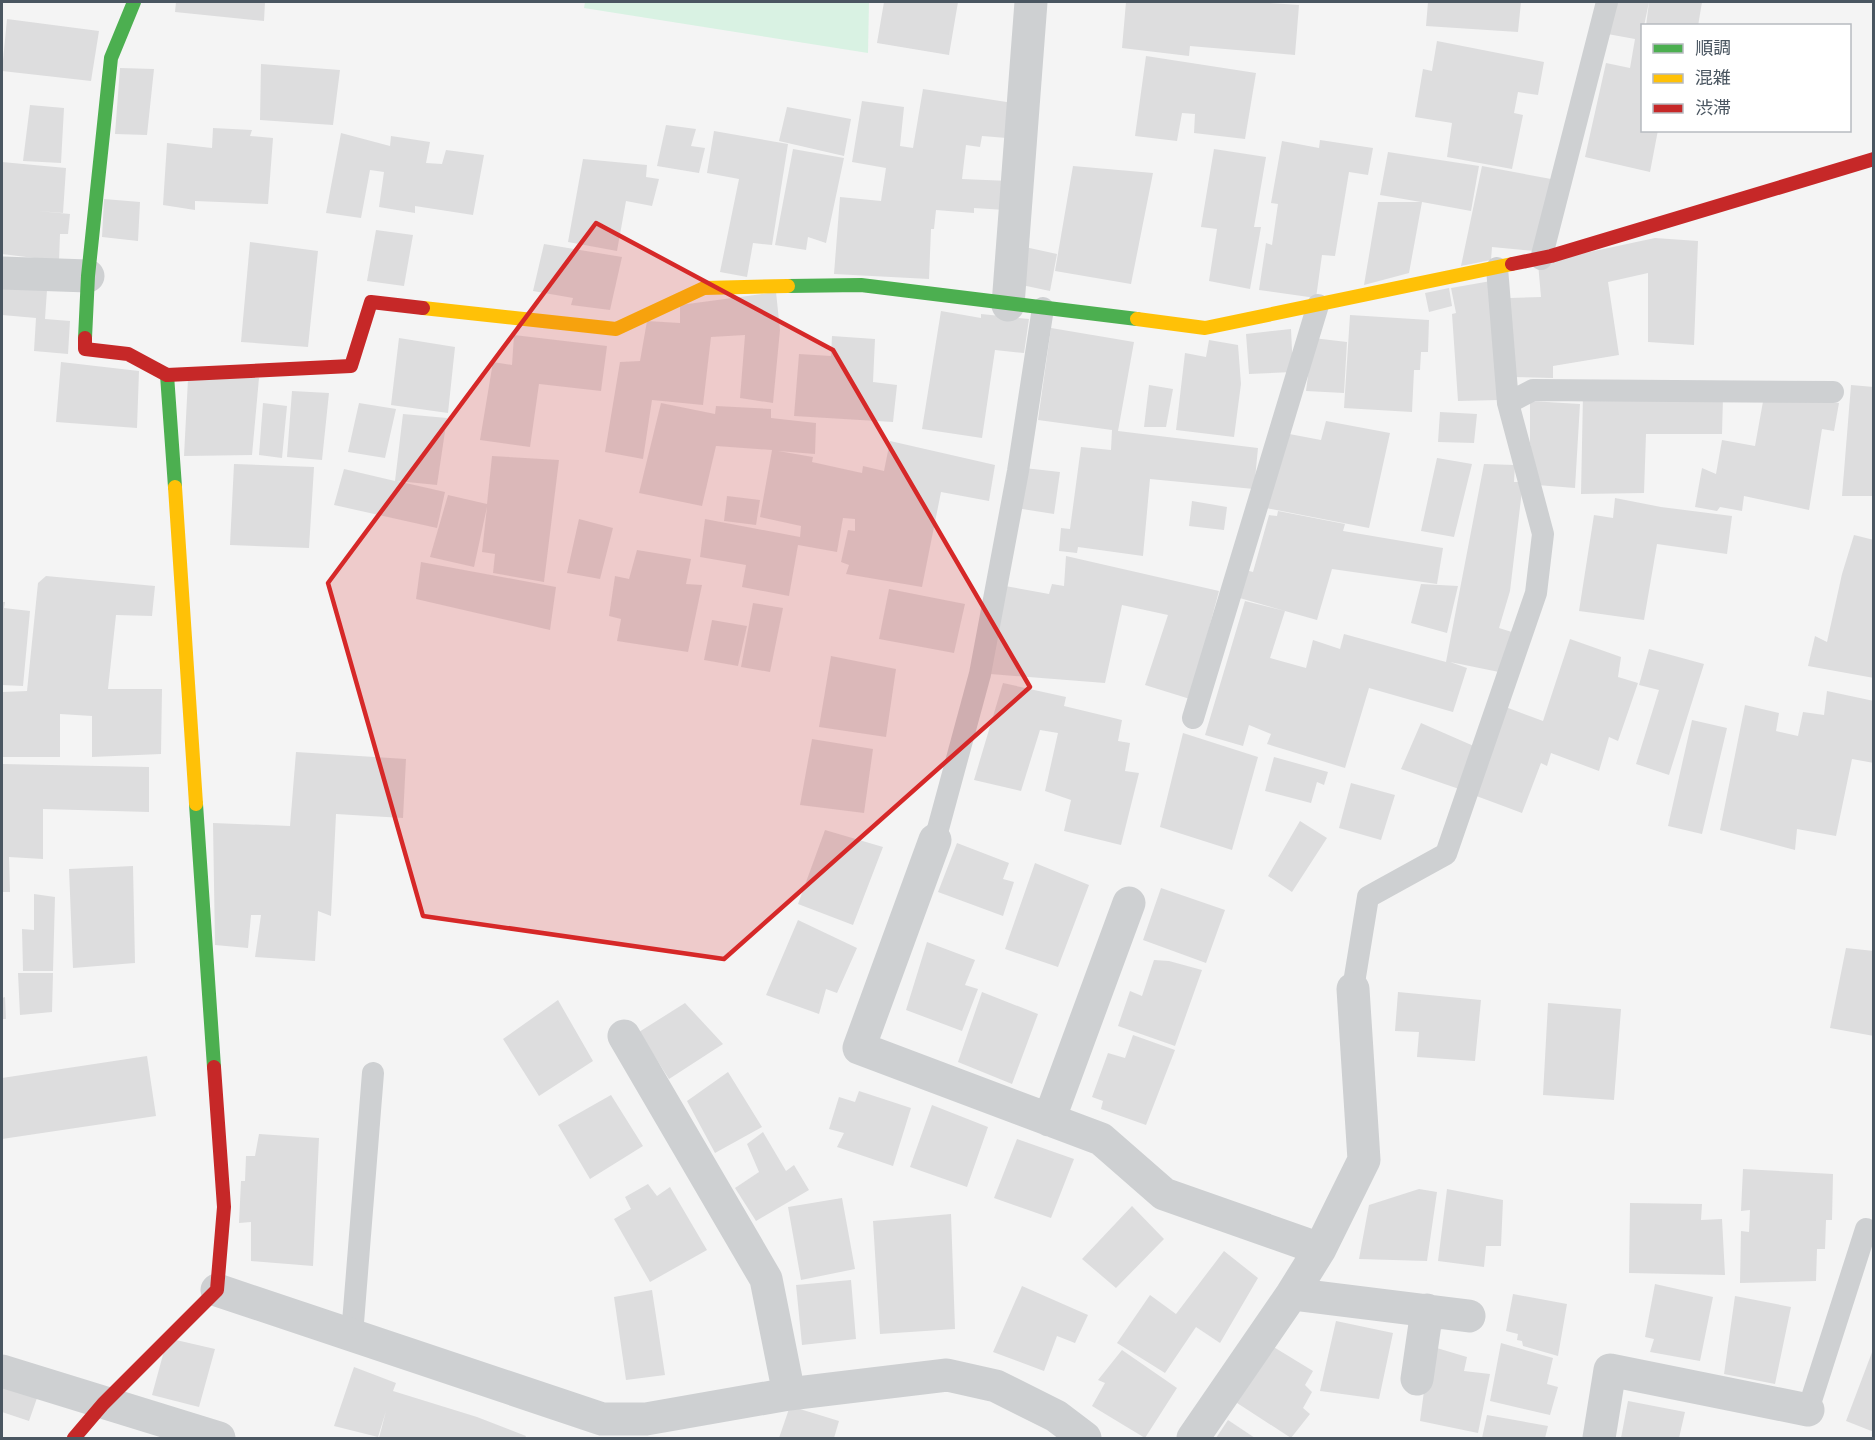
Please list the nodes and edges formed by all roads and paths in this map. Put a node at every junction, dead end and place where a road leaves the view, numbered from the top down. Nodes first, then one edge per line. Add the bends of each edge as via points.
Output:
1 (134, 2) edge
2 (1031, 2) edge
3 (1607, 2) edge
4 (1874, 159) edge
5 (1541, 259) junction
6 (1497, 268) junction
7 (2, 273) edge
8 (88, 276) junction
9 (1008, 305) junction
10 (1318, 305) junction
11 (1043, 308) junction
12 (167, 375) junction
13 (1833, 392) dead end
14 (1508, 403) junction
15 (1193, 718) dead end
16 (935, 840) joint
17 (1129, 903) dead end
18 (1353, 989) joint
19 (624, 1036) dead end
20 (373, 1074) dead end
21 (1049, 1120) junction
22 (1866, 1229) dead end
23 (1320, 1249) junction
24 (218, 1290) junction
25 (1292, 1294) junction
26 (1427, 1310) junction
27 (1469, 1316) dead end
28 (352, 1335) junction
29 (2, 1371) edge
30 (1417, 1379) dead end
31 (789, 1394) junction
32 (103, 1404) junction
33 (1808, 1410) joint
34 (74, 1438) edge
35 (219, 1438) edge
36 (1085, 1438) edge
37 (1192, 1438) edge
38 (1599, 1438) edge

1 - 8 street via 111,58
2 - 9 street
3 - 5 lane
4 - 5 street
5 - 6 street
6 - 10 street
6 - 14 lane
7 - 8 street
8 - 12 street via 86,350 128,354
9 - 11 street
9 - 12 street via 861,285 704,288 616,329 371,302 351,366
10 - 11 street via 1205,328
10 - 15 lane
11 - 16 lane via 1018,471 980,674
12 - 24 street via 224,1206
13 - 14 lane via 1533,390
14 - 18 lane via 1543,534 1536,593 1446,854 1368,897
16 - 21 street via 859,1048
17 - 21 street
18 - 23 street via 1364,1160
19 - 31 street via 766,1279
20 - 28 lane
21 - 23 street via 1101,1139 1164,1194
22 - 33 lane
23 - 25 street
24 - 28 street
24 - 32 street
25 - 26 street
25 - 37 street
26 - 27 street
26 - 30 street
28 - 31 street via 602,1419 646,1419
29 - 32 street
31 - 36 street via 947,1375 996,1386 1056,1416
32 - 34 street
32 - 35 street
33 - 38 street via 1610,1370

